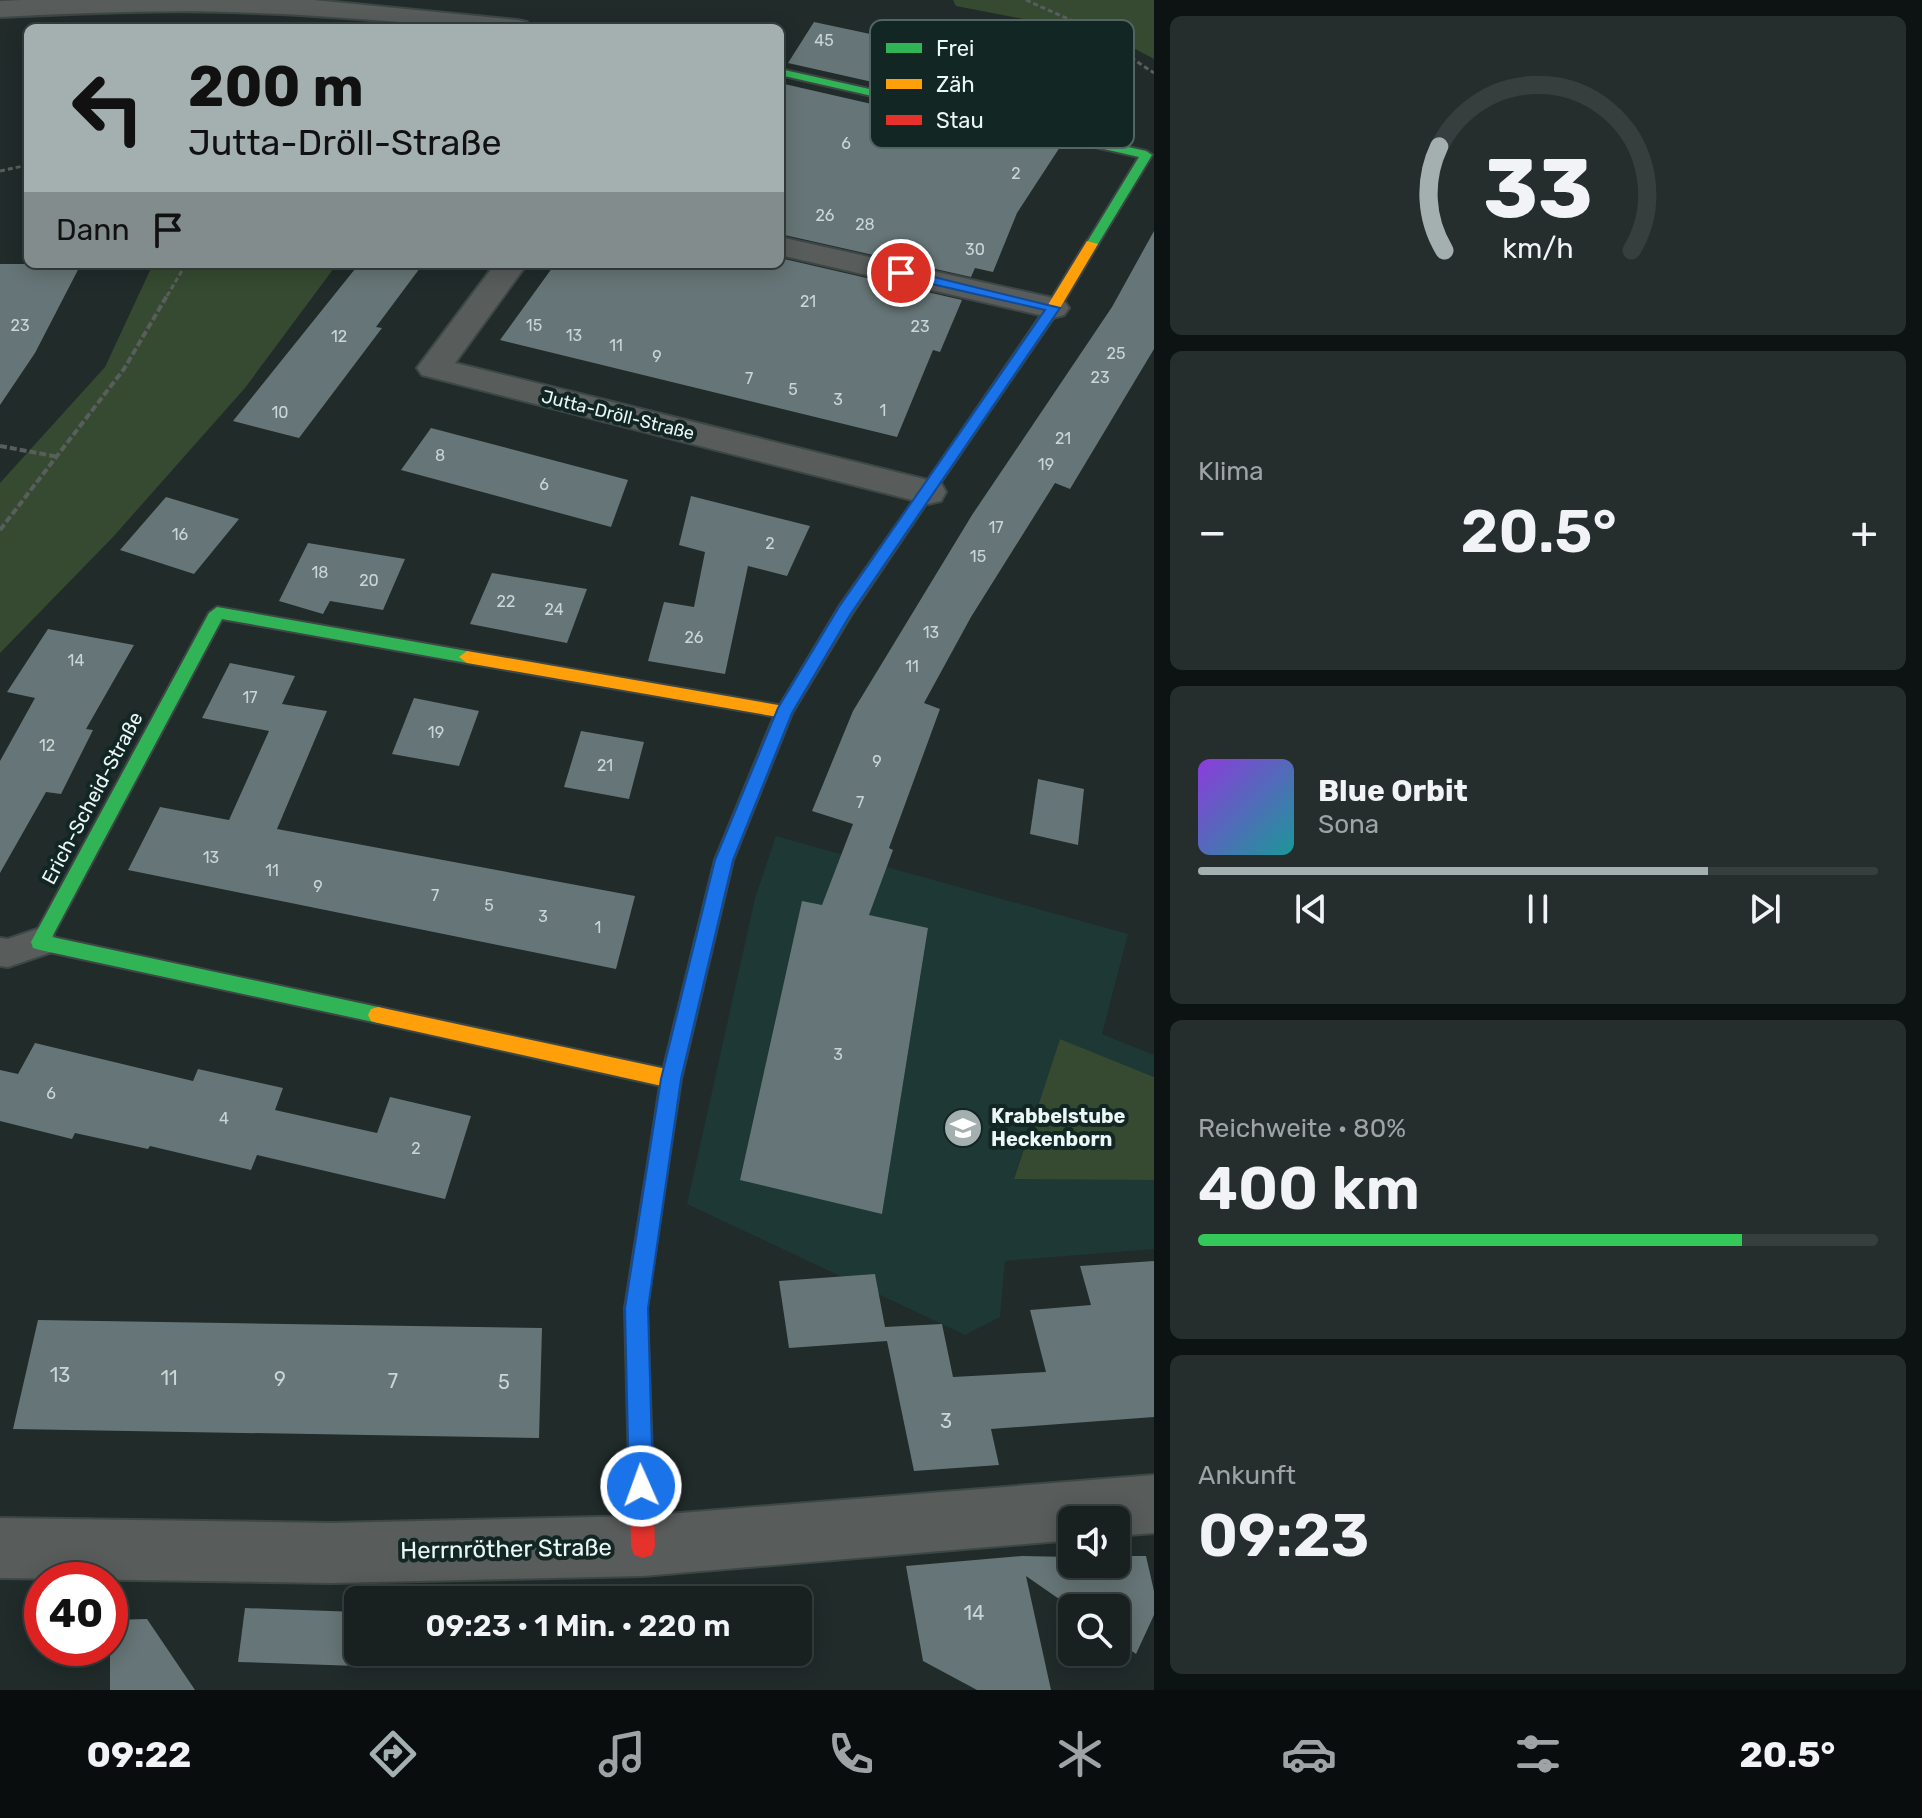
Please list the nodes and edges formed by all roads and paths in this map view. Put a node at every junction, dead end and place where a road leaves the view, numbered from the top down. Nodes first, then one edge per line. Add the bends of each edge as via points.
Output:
1 (1026, 0) edge
2 (0, 9) edge
3 (1071, 20) edge
4 (487, 24) edge
5 (1134, 60) edge
6 (784, 73) edge
7 (1154, 73) edge
8 (870, 92) edge
9 (1115, 148) edge
10 (24, 166) edge
11 (0, 171) edge
12 (784, 247) edge
13 (184, 268) edge
14 (508, 268) edge
15 (1053, 308) junction
16 (0, 446) edge
17 (59, 457) junction
18 (928, 492) junction
19 (0, 530) edge
20 (784, 712) junction
21 (40, 942) junction
22 (0, 952) edge
23 (671, 1079) junction
24 (1154, 1504) edge
25 (643, 1546) junction
26 (0, 1548) edge

1 - 3 path
2 - 4 street via 244,5
5 - 7 path
6 - 8 street
9 - 15 street via 1146,155
10 - 11 path
12 - 15 street
13 - 17 path via 124,369
14 - 18 street, Jutta-Dröll-Straße via 434,368
15 - 18 street
16 - 17 path
17 - 19 path
18 - 20 street via 845,611
20 - 21 street, Erich-Scheid-Straße via 217,613
20 - 23 street via 724,860
21 - 22 lane
21 - 23 street
23 - 25 street via 636,1308
24 - 25 street, Herrnröther Straße
25 - 26 street, Herrnröther Straße via 331,1553

